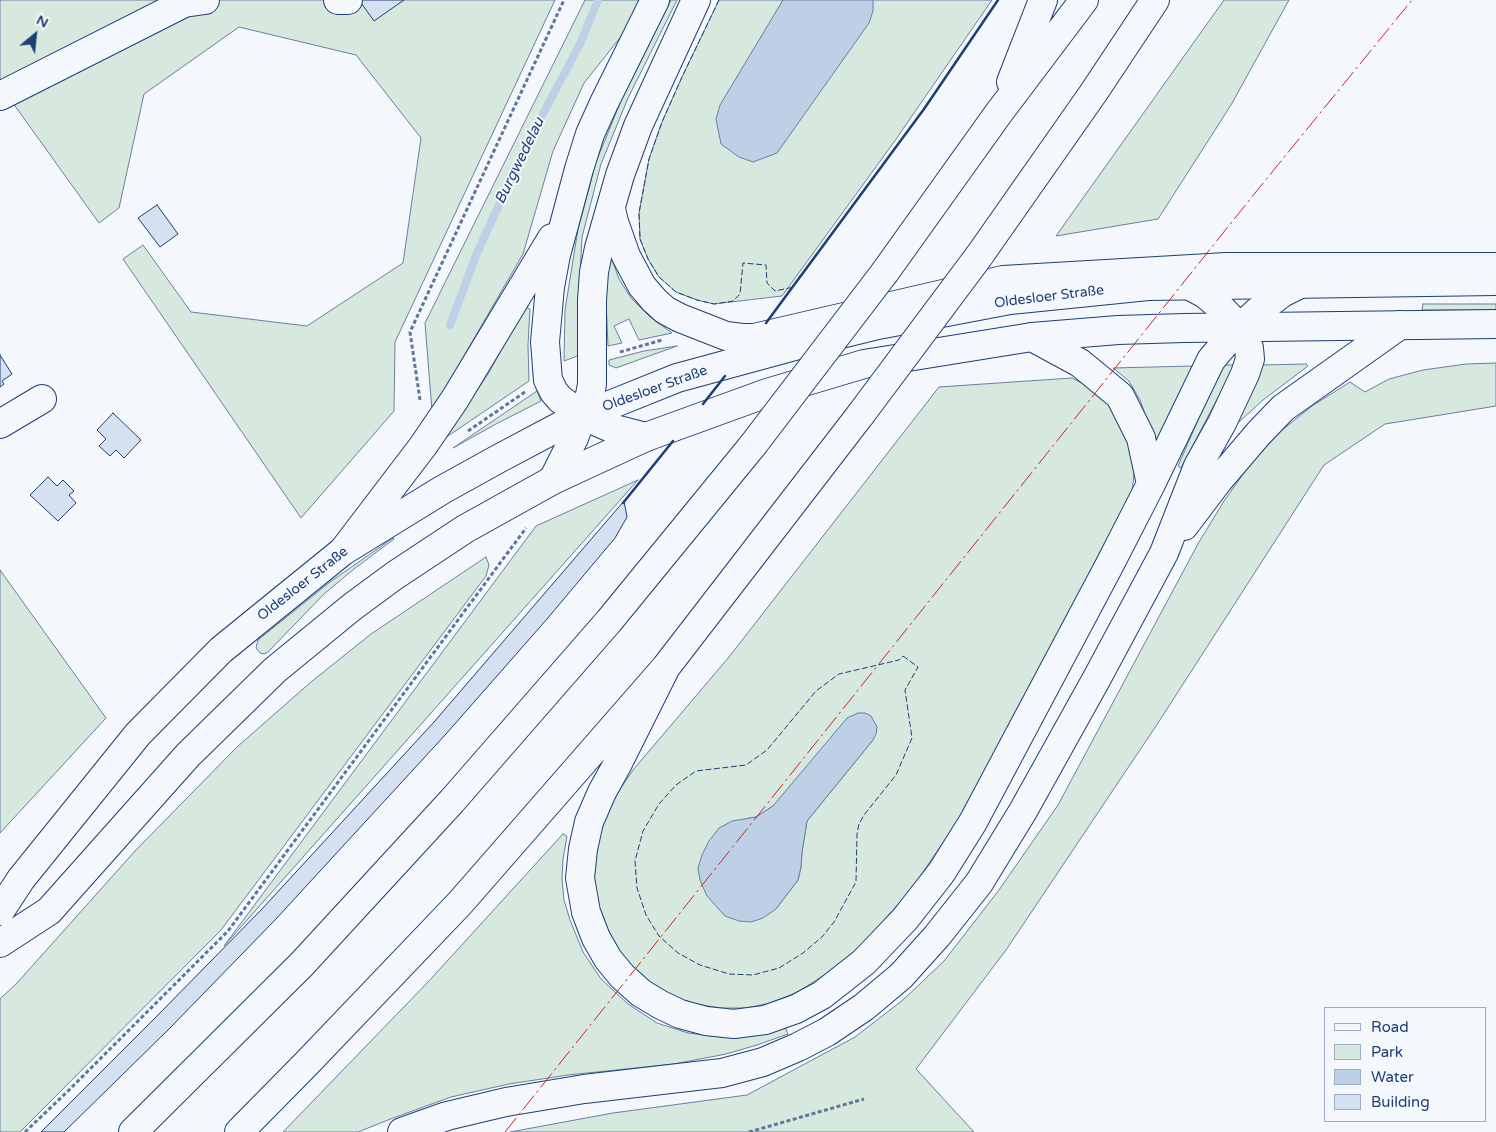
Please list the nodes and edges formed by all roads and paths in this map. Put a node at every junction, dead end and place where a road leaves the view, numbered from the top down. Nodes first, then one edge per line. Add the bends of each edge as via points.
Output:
1 (205, 0) edge
2 (338, 0) edge
3 (348, 0) edge
4 (564, 0) edge
5 (655, 0) edge
6 (696, 0) edge
7 (1043, 0) edge
8 (1084, 0) edge
9 (1155, 0) edge
10 (0, 96) edge
11 (998, 114) junction
12 (611, 209) junction
13 (566, 216) junction
14 (1496, 267) edge
15 (1496, 281) edge
16 (1302, 283) junction
17 (1188, 285) junction
18 (1496, 324) edge
19 (1400, 325) junction
20 (1240, 328) junction
21 (1032, 337) junction
22 (670, 338) dead end
23 (616, 353) dead end
24 (531, 387) dead end
25 (42, 399) dead end
26 (421, 403) dead end
27 (583, 416) junction
28 (0, 424) edge
29 (463, 434) dead end
30 (646, 437) junction
31 (547, 483) junction
32 (1152, 484) junction
33 (343, 551) junction
34 (1164, 553) junction
35 (666, 667) junction
36 (0, 911) edge
37 (0, 943) edge
38 (864, 1099) dead end
39 (25, 1132) edge
40 (133, 1132) edge
41 (239, 1132) edge
42 (402, 1132) edge
43 (749, 1132) edge

1 - 10 main road via 184,3 169,10
2 - 3 main road
4 - 26 path via 410,332
5 - 13 main road via 590,134
6 - 12 main road via 638,126
7 - 11 main road
8 - 11 main road
9 - 35 main road, bridge via 978,256
11 - 40 main road, bridge via 885,272 753,445 604,627 452,801 302,964
12 - 14 main road via 626,256 642,286 654,300 680,318 726,336 742,338 754,338 1003,280 1226,267
12 - 27 main road via 594,272 592,384
13 - 27 main road via 550,287 546,366 554,392
13 - 33 main road via 450,406
15 - 16 main road, Oldesloer Straße
16 - 17 main road, Oldesloer Straße
16 - 20 main road via 1274,298
17 - 20 main road via 1205,294
17 - 27 main road, Oldesloer Straße via 1010,300 878,325 677,378
18 - 19 main road
19 - 20 main road
19 - 34 main road via 1283,408 1218,481
20 - 21 main road via 1118,330
20 - 32 main road via 1211,360
20 - 34 main road via 1249,348 1250,359 1245,374 1198,466
21 - 30 main road via 864,364 767,393
21 - 32 main road via 1080,362 1120,396 1141,438
22 - 23 path
24 - 29 path
25 - 28 main road
27 - 30 main road via 611,428
27 - 31 main road
27 - 33 main road, Oldesloer Straße via 442,490
30 - 31 main road
31 - 37 main road via 465,529 394,576 282,665 188,755 49,911
31 - 39 path via 527,527 228,932
32 - 35 main road via 973,822 941,873 905,919 864,962 822,995 765,1020 734,1024 706,1021 680,1014 640,993 608,958 586,912 580,878 588,822
33 - 36 main road, Oldesloer Straße via 222,650 138,734 21,879
34 - 42 main road via 1093,686 979,884 901,976 864,1007 798,1047 722,1073 584,1089 506,1102 447,1116
35 - 41 main road via 460,904
38 - 43 path

